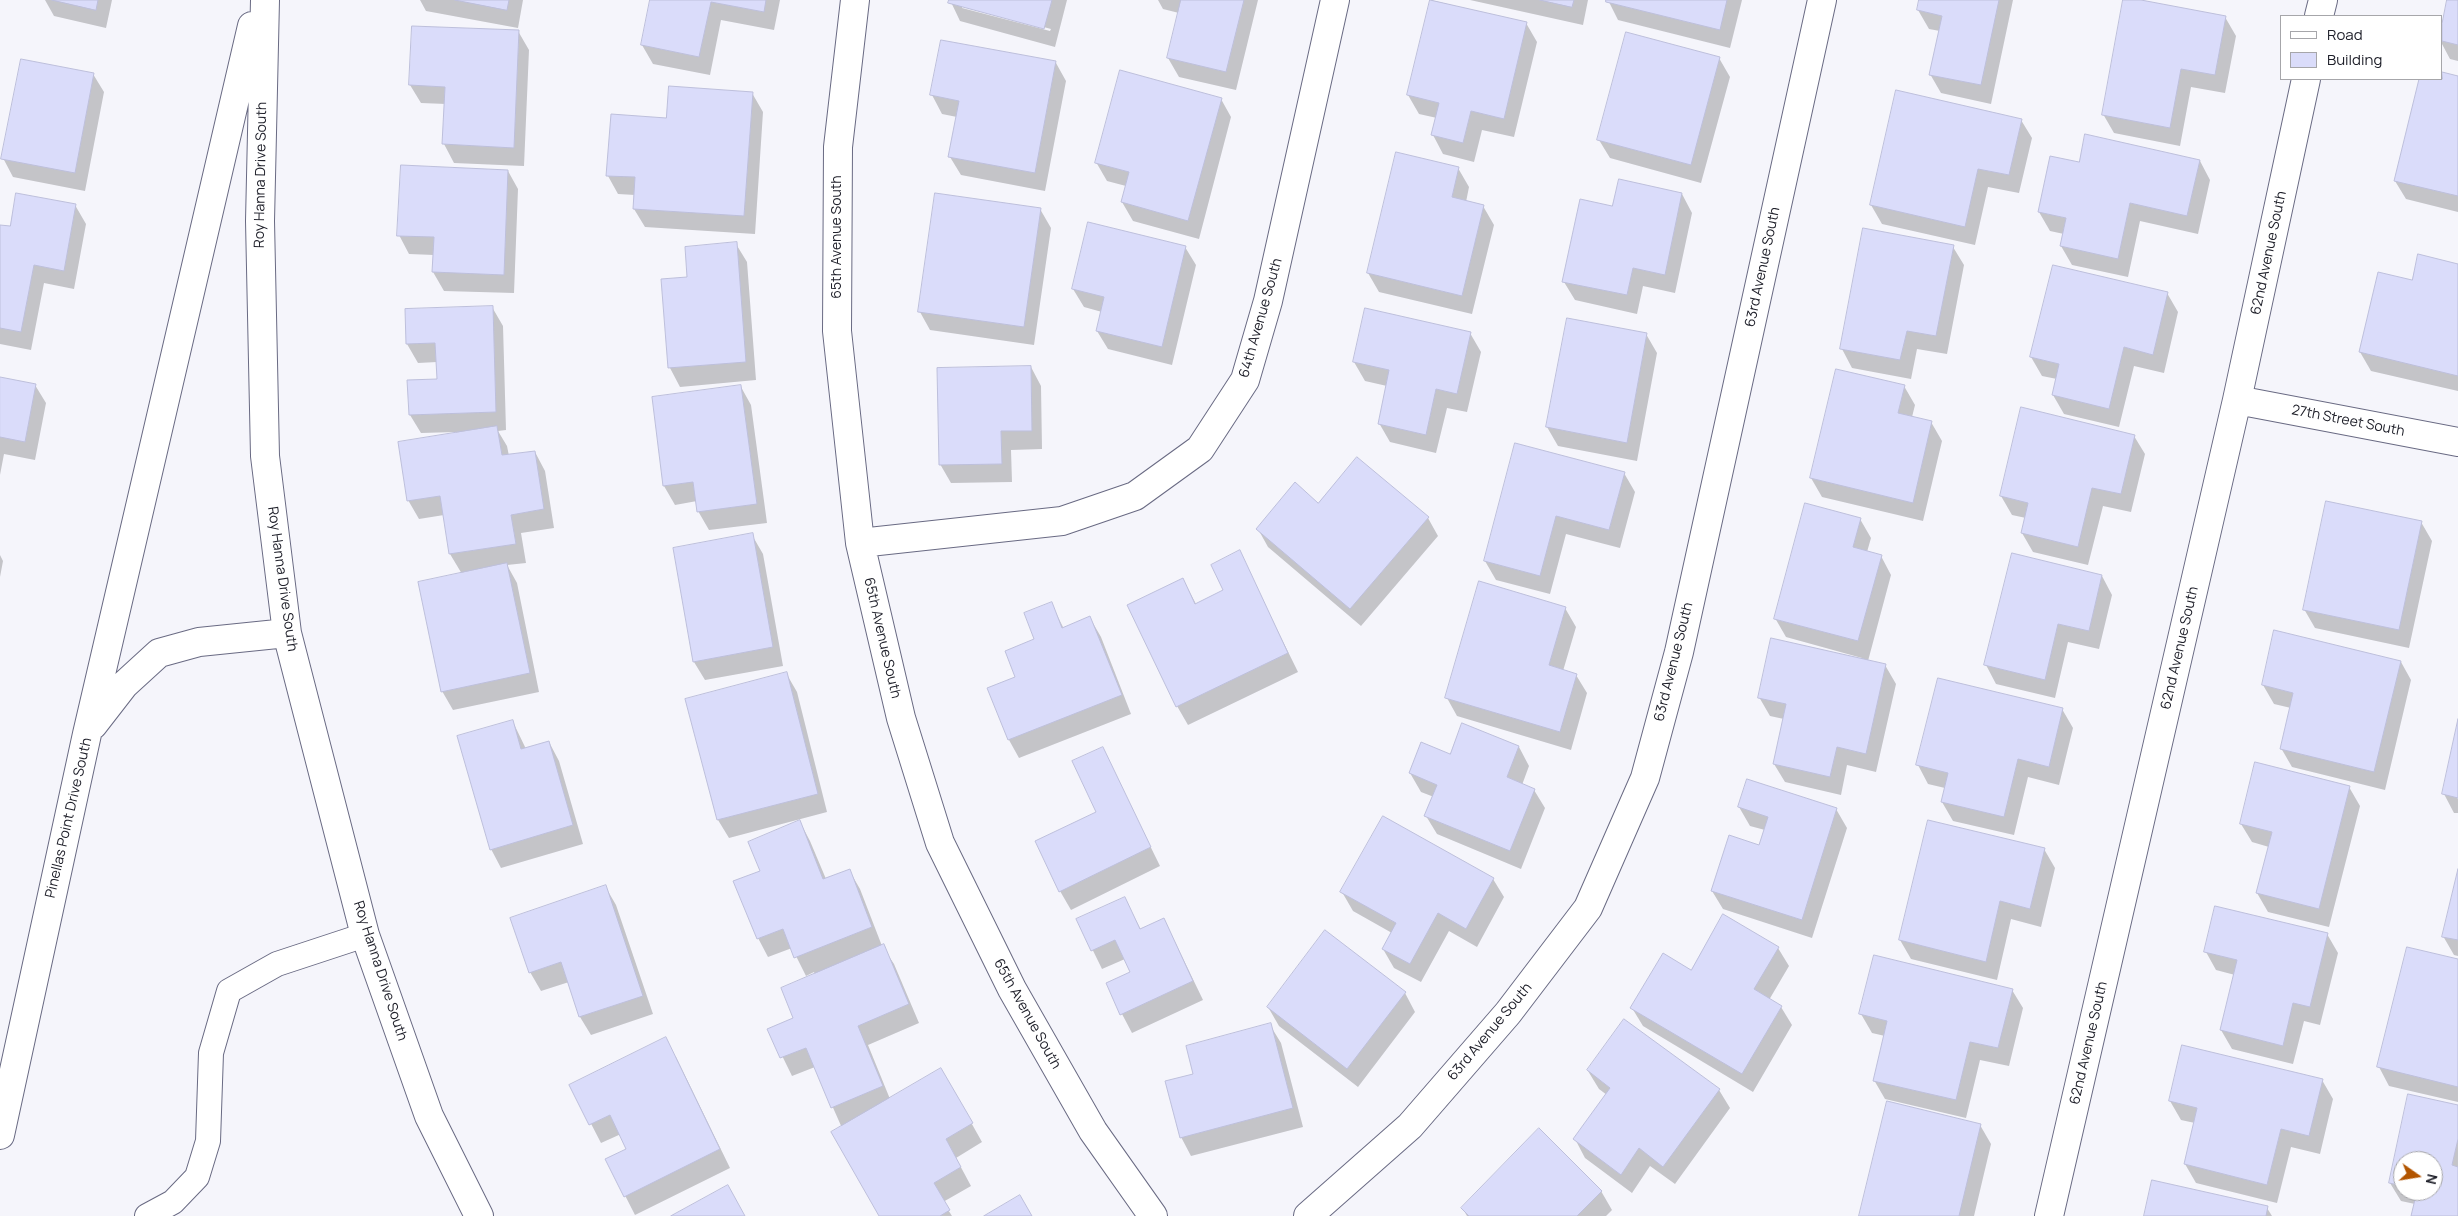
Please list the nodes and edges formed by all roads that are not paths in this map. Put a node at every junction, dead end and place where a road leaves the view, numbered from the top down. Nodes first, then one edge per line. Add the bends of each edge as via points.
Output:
1 (258, 0) edge
2 (265, 0) edge
3 (855, 0) edge
4 (1335, 0) edge
5 (1822, 0) edge
6 (2322, 0) edge
7 (2319, 15) edge
8 (2306, 80) edge
9 (2237, 400) junction
10 (2458, 442) edge
11 (860, 542) junction
12 (287, 633) junction
13 (87, 734) junction
14 (365, 935) junction
15 (0, 1135) edge
16 (147, 1216) edge
17 (479, 1216) edge
18 (1153, 1216) edge
19 (1308, 1216) edge
20 (2049, 1216) edge

1 - 13 street
2 - 12 street, Roy Hanna Drive South via 260,221 265,456
3 - 11 street, 65th Avenue South via 838,146 837,331
4 - 11 street, 64th Avenue South via 1268,301 1245,380 1200,449 1135,496 1062,521
5 - 19 street, 63rd Avenue South via 1681,642 1645,778 1583,916 1508,1013 1410,1126
6 - 7 street
8 - 9 street, 62nd Avenue South
9 - 10 street, 27th Street South
9 - 20 street, 62nd Avenue South
11 - 18 street, 65th Avenue South via 901,718 940,843 1012,989 1054,1064 1093,1131
12 - 13 street, Pinellas Point Drive South via 199,642 159,653 124,685
12 - 14 street, Roy Hanna Drive South
13 - 15 street, Pinellas Point Drive South
14 - 16 lane via 277,964 229,991 211,1053 208,1141 197,1177 173,1202
14 - 17 street, Roy Hanna Drive South via 430,1116

